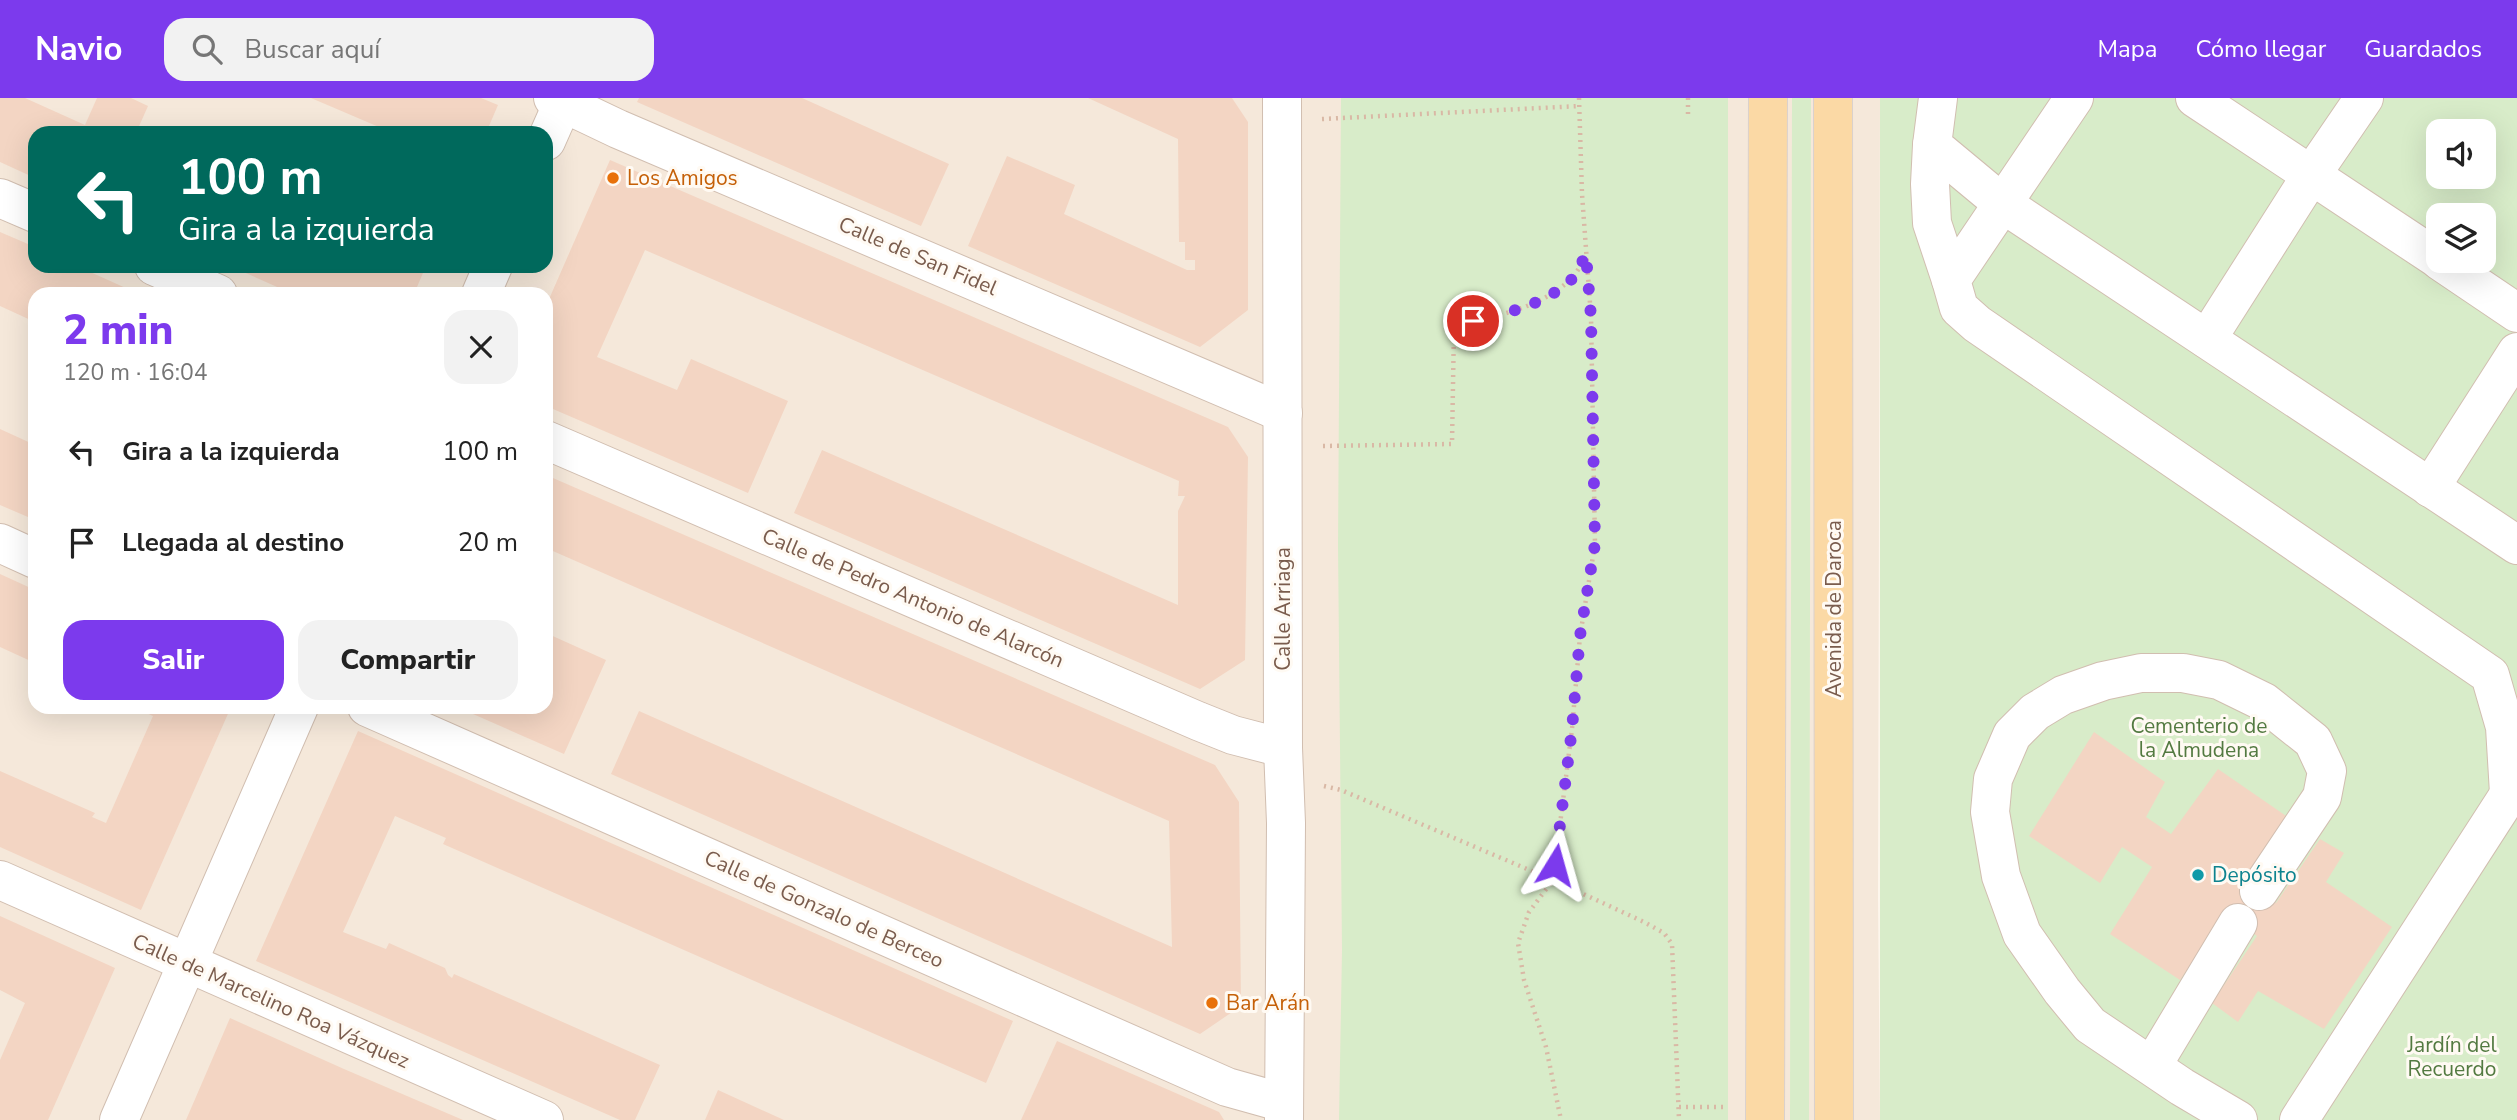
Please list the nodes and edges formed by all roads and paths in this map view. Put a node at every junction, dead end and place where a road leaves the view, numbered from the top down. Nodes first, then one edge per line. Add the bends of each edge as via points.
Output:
1 (1579, 98) edge
2 (1688, 98) edge
3 (1768, 98) edge
4 (1833, 98) edge
5 (1938, 98) edge
6 (2074, 98) edge
7 (2195, 98) edge
8 (2364, 98) edge
9 (560, 99) edge
10 (1580, 106) junction
11 (1282, 110) edge
12 (1688, 117) dead end
13 (551, 126) edge
14 (1932, 145) junction
15 (2312, 174) junction
16 (0, 198) edge
17 (2003, 204) junction
18 (28, 210) edge
19 (2426, 251) edge
20 (1586, 254) junction
21 (171, 273) edge
22 (2458, 273) edge
23 (1951, 279) junction
24 (202, 287) edge
25 (2517, 313) edge
26 (2207, 339) junction
27 (2517, 352) edge
28 (1284, 430) junction
29 (553, 443) edge
30 (2430, 488) junction
31 (0, 543) edge
32 (2517, 545) edge
33 (28, 556) edge
34 (296, 714) edge
35 (383, 714) edge
36 (1284, 762) junction
37 (2513, 787) edge
38 (0, 880) edge
39 (1553, 880) junction
40 (2259, 891) dead end
41 (2238, 923) dead end
42 (189, 964) junction
43 (2152, 1066) junction
44 (1679, 1107) junction
45 (1728, 1107) dead end
46 (1284, 1111) edge
47 (119, 1120) edge
48 (544, 1120) edge
49 (1561, 1120) edge
50 (1679, 1120) edge
51 (1765, 1120) edge
52 (1834, 1120) edge
53 (2238, 1120) edge
54 (2299, 1120) edge

1 - 10 path
2 - 12 path
3 - 51 main road
4 - 52 main road, Avenida de Daroca
5 - 14 street
6 - 17 street
7 - 15 street
8 - 15 street
9 - 13 street
9 - 28 street, Calle de San Fidel
10 - 11 path
10 - 20 path
11 - 28 street, Calle Arriaga
14 - 17 street
14 - 23 street via 1932,223
15 - 19 street
15 - 26 street
16 - 18 street
17 - 23 street
17 - 26 street
20 - 28 path via 1574,276 1548,297 1513,312 1454,326 1452,444
20 - 39 path via 1595,544
21 - 24 street
22 - 25 street
23 - 37 street via 1959,308 1977,324 2490,675 2505,727
26 - 30 street
27 - 30 street
28 - 36 street, Calle Arriaga
29 - 36 street, Calle de Pedro Antonio de Alarcón via 1233,735
30 - 32 street
31 - 33 street
34 - 42 street
35 - 46 street, Calle de Gonzalo de Berceo
36 - 39 path
36 - 46 street, Calle Arriaga
37 - 54 street
38 - 42 street, Calle de Marcelino Roa Vázquez
39 - 44 path via 1644,922 1664,933 1672,944
39 - 49 path via 1530,912 1518,943
40 - 43 street via 2322,797 2327,771 2313,741 2264,702 2219,680 2183,673 2141,673 2063,695 2035,712 2012,735 1993,779 1990,812 2001,876 2022,934 2090,1025
41 - 43 street
42 - 47 street
42 - 48 street, Calle de Marcelino Roa Vázquez
43 - 53 street
44 - 45 path
44 - 50 path

